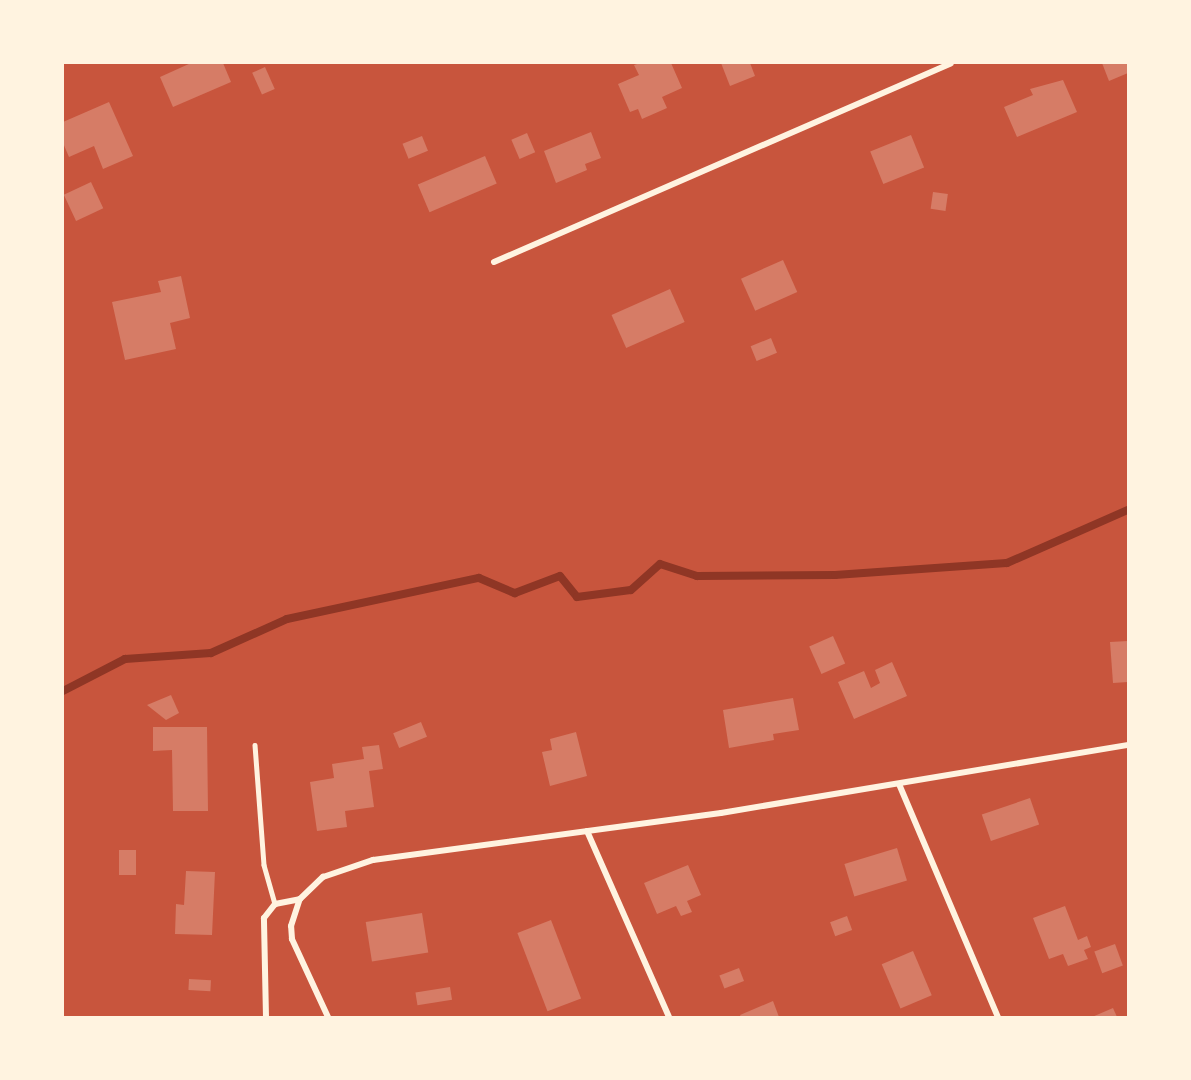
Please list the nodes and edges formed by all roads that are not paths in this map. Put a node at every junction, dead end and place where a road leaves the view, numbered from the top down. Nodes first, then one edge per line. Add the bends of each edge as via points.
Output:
1 (951, 63) edge
2 (494, 262) dead end
3 (255, 744) dead end
4 (1128, 745) edge
5 (899, 784) junction
6 (587, 831) junction
7 (300, 899) junction
8 (275, 904) junction
9 (266, 1017) edge
10 (328, 1017) edge
11 (669, 1017) edge
12 (998, 1017) edge

1 - 2 street
3 - 8 lane via 264,866
4 - 5 street
5 - 6 street
5 - 12 street
6 - 7 street via 373,860 322,877
6 - 11 street
7 - 8 street
7 - 10 street via 291,926 292,939
8 - 9 street via 264,918

